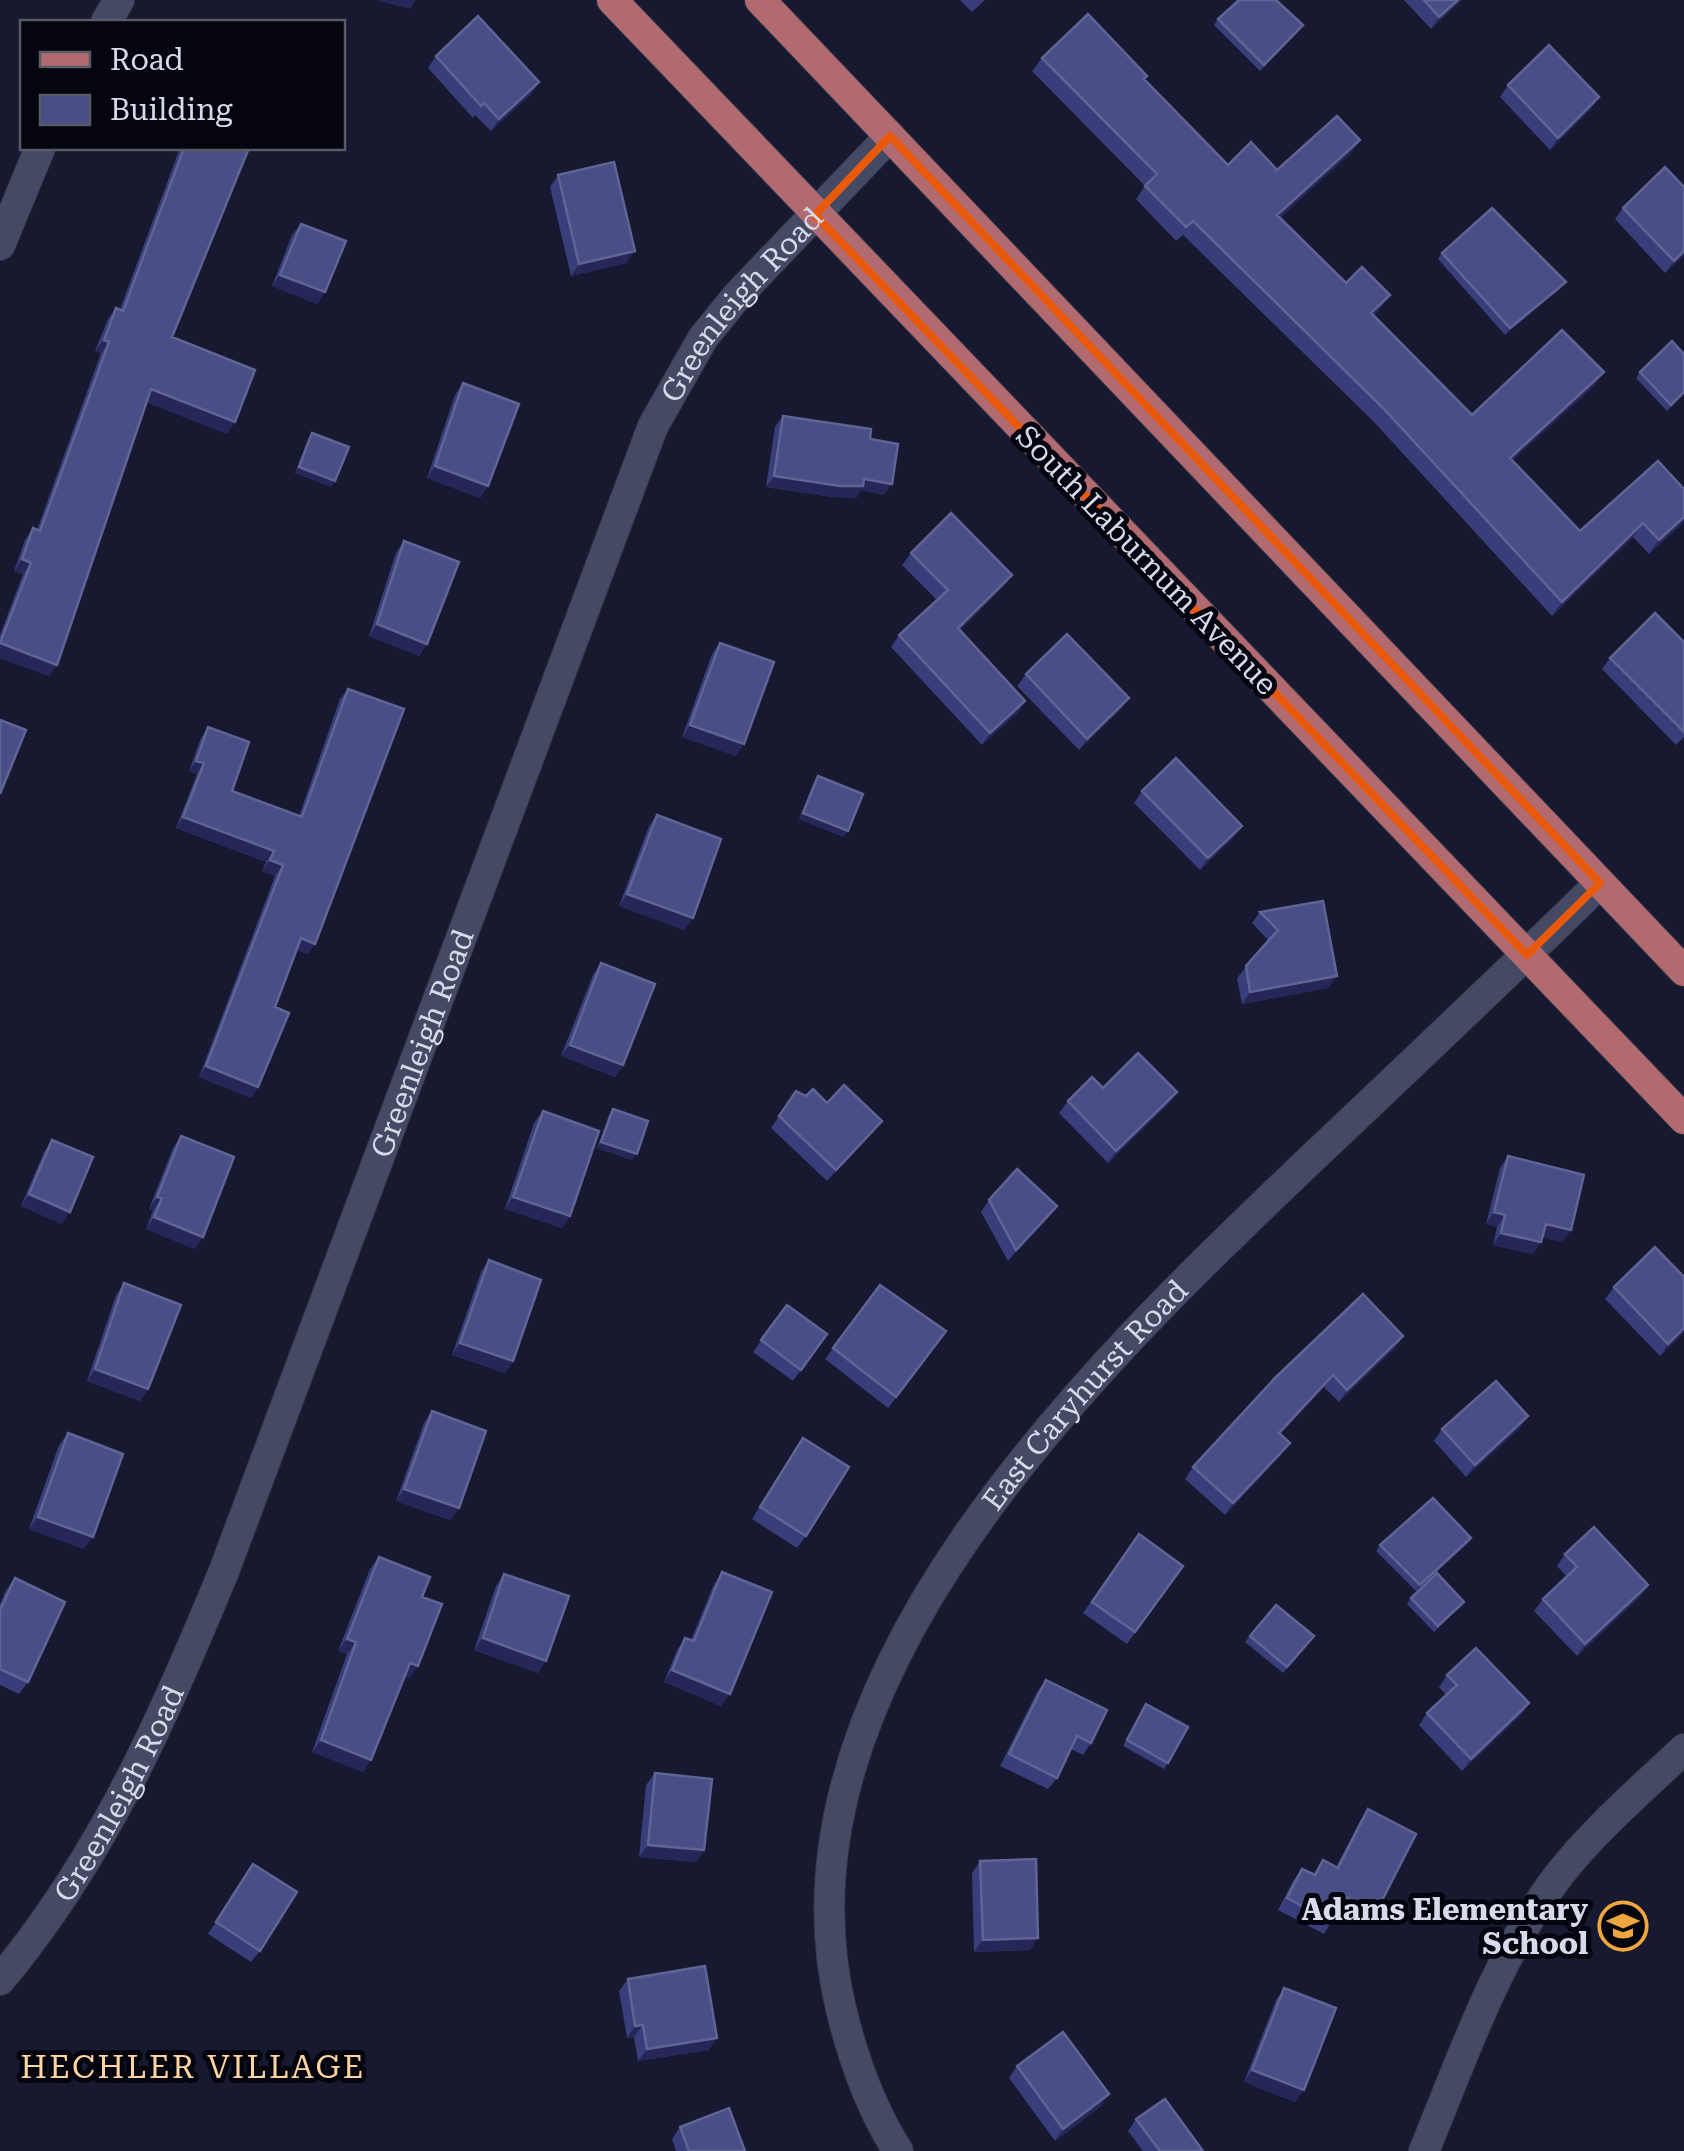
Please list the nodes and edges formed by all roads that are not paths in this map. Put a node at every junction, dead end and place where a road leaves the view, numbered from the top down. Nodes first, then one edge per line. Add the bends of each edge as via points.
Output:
1 (612, 0) edge
2 (760, 0) edge
3 (890, 136) junction
4 (39, 150) edge
5 (815, 215) junction
6 (0, 245) edge
7 (1600, 884) junction
8 (1527, 955) junction
9 (1684, 971) edge
10 (1684, 1119) edge
11 (1684, 1749) edge
12 (0, 1980) edge
13 (898, 2151) edge
14 (1424, 2151) edge

1 - 5 main road, South Laburnum Avenue
2 - 3 main road
3 - 5 street, Greenleigh Road
3 - 7 main road
4 - 6 street
5 - 8 main road, South Laburnum Avenue
5 - 12 street, Greenleigh Road via 703,338 653,426 169,1705 90,1857
7 - 8 street, East Caryhurst Road
7 - 9 main road
8 - 10 main road, South Laburnum Avenue
8 - 13 street, East Caryhurst Road via 1086,1383 1006,1483 944,1576 870,1712 838,1813 829,1931 856,2069
11 - 14 street via 1561,1873 1526,1923 1494,1981

